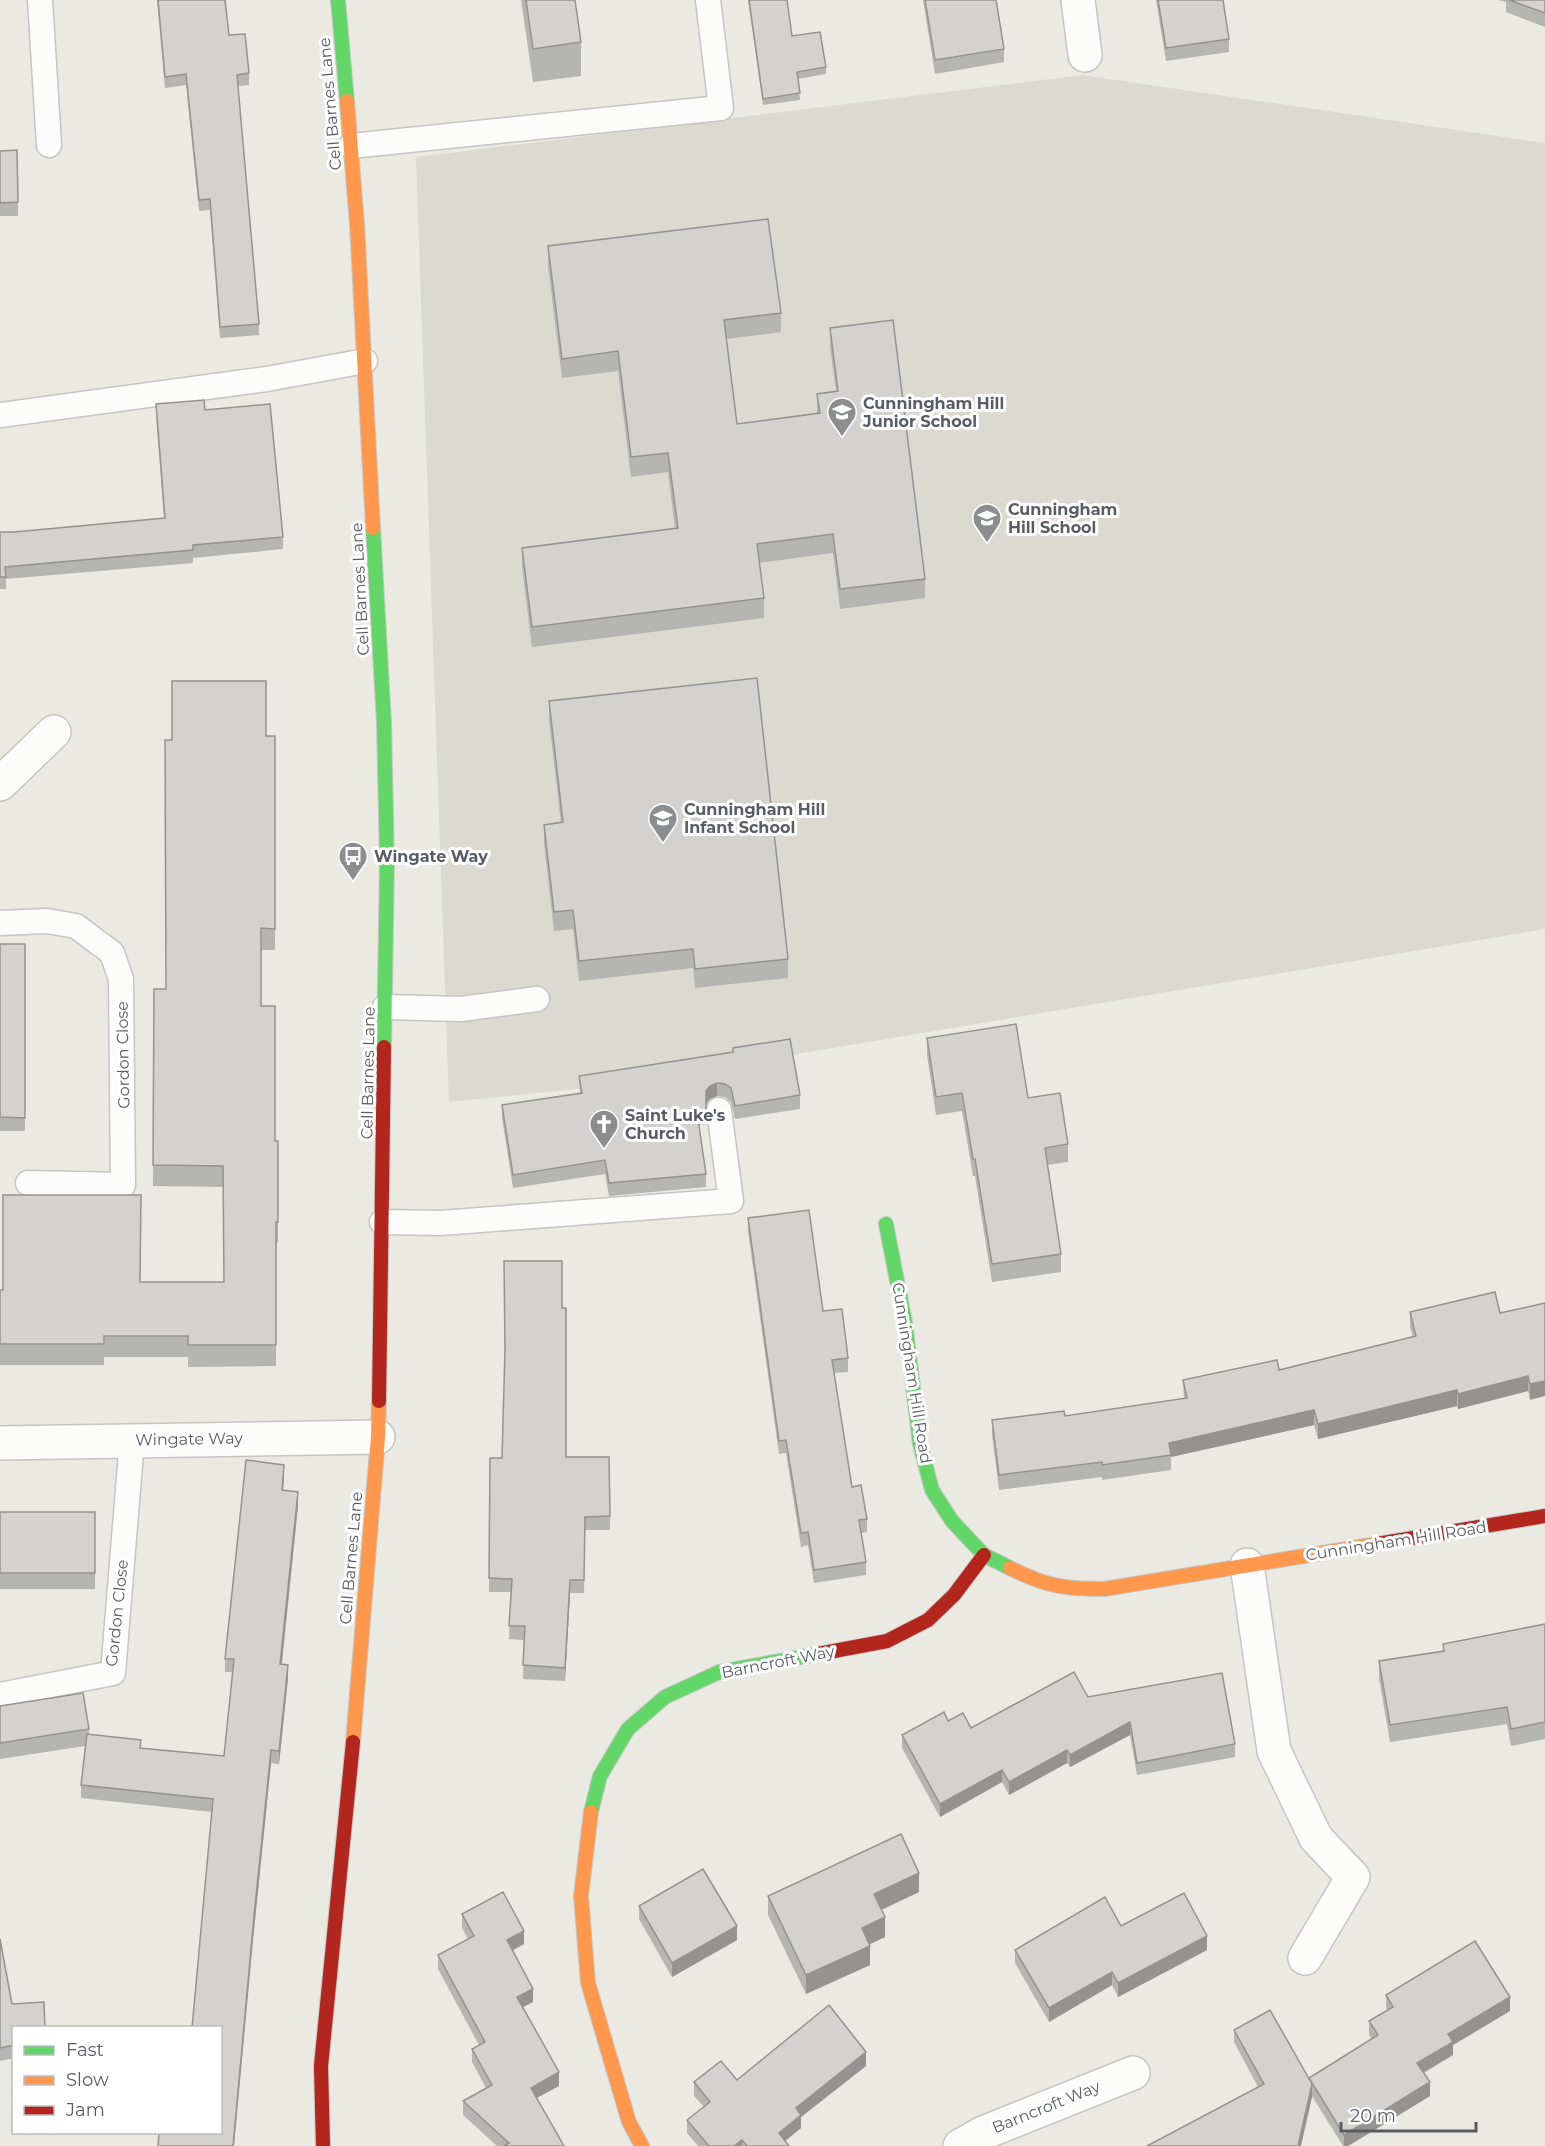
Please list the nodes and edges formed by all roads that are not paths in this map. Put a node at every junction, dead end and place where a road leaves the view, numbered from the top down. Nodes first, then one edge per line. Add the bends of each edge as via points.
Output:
1 (40, 0) edge
2 (338, 0) edge
3 (708, 0) edge
4 (1077, 0) edge
5 (1085, 56) dead end
6 (49, 145) dead end
7 (351, 146) junction
8 (365, 361) junction
9 (0, 415) edge
10 (54, 732) dead end
11 (0, 784) edge
12 (0, 923) edge
13 (537, 999) dead end
14 (385, 1007) junction
15 (718, 1110) dead end
16 (28, 1182) dead end
17 (382, 1222) junction
18 (886, 1224) dead end
19 (378, 1437) junction
20 (132, 1440) junction
21 (0, 1443) edge
22 (1545, 1516) edge
23 (984, 1555) junction
24 (1247, 1565) junction
25 (0, 1695) edge
26 (1305, 1958) dead end
27 (1133, 2073) dead end
28 (323, 2146) edge
29 (642, 2146) edge
30 (960, 2146) edge

1 - 6 lane
2 - 7 street, Cell Barnes Lane
3 - 7 lane via 721,108
4 - 5 street
7 - 8 street, Cell Barnes Lane
8 - 9 lane via 267,379
8 - 14 street, Cell Barnes Lane via 384,723
10 - 11 street
12 - 16 lane, Gordon Close via 47,921 76,926 112,953 121,979 123,1185
13 - 14 lane via 461,1009
14 - 17 street, Cell Barnes Lane
15 - 17 lane via 731,1201 440,1223
17 - 19 street, Cell Barnes Lane
18 - 23 street, Cunningham Hill Road via 905,1322 920,1444 932,1490 952,1521
19 - 20 street, Wingate Way
19 - 28 street, Cell Barnes Lane via 321,2066
20 - 21 street, Wingate Way
20 - 25 lane, Gordon Close via 113,1673
22 - 24 street, Cunningham Hill Road
23 - 24 street, Cunningham Hill Road via 1038,1582 1074,1589 1104,1589
23 - 29 street, Barncroft Way via 954,1595 928,1620 887,1641 719,1672 665,1697 628,1729 600,1776 590,1817 581,1896 588,1983 629,2122
24 - 26 street via 1274,1751 1316,1838 1353,1877
27 - 30 street, Barncroft Way via 983,2133

